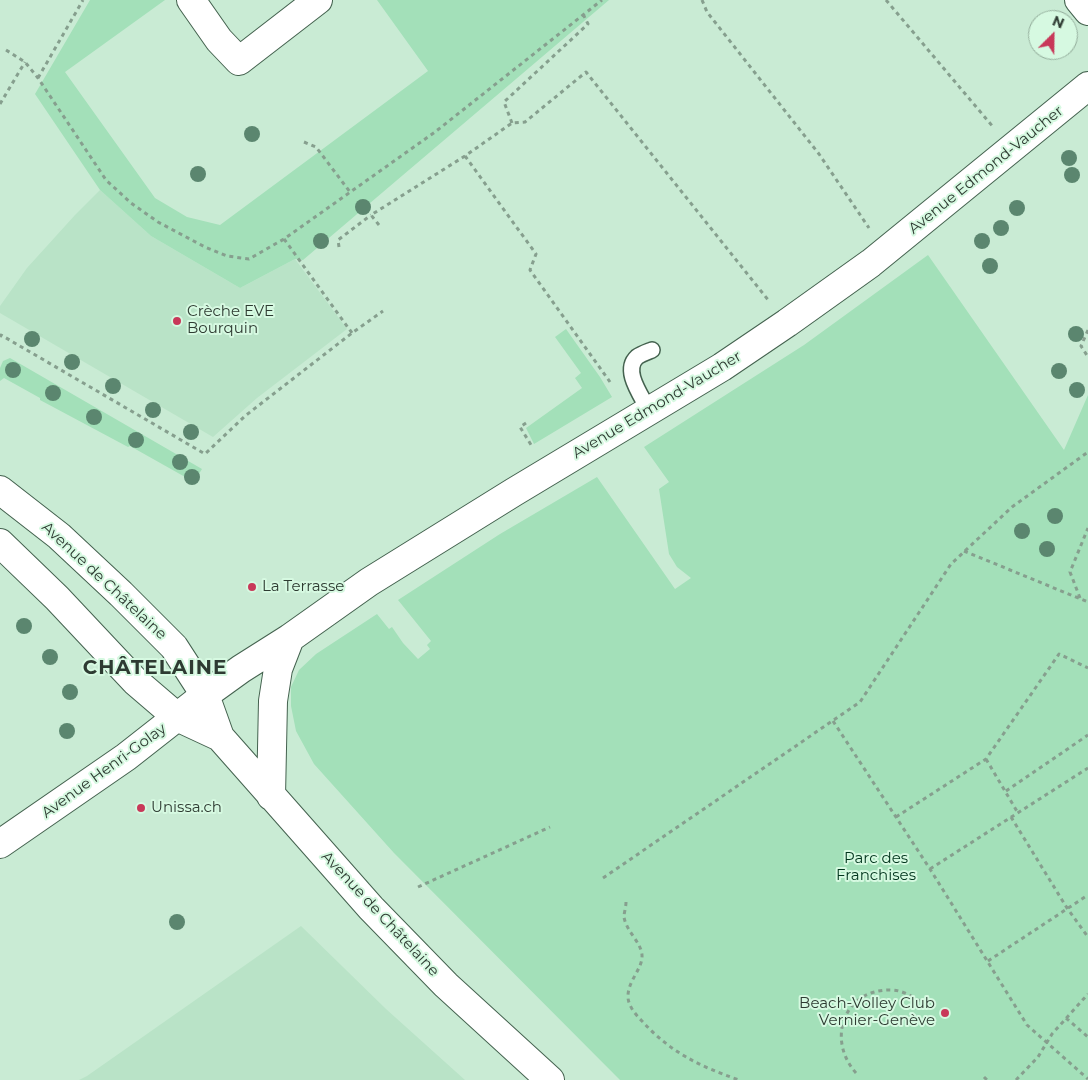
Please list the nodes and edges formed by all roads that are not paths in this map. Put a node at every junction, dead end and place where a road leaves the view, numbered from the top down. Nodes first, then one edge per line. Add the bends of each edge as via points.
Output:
1 (191, 0) edge
2 (318, 0) edge
3 (1079, 0) edge
4 (1088, 11) edge
5 (1088, 86) edge
6 (652, 350) dead end
7 (650, 411) junction
8 (0, 490) edge
9 (0, 543) edge
10 (290, 638) junction
11 (205, 695) junction
12 (177, 717) junction
13 (220, 737) junction
14 (271, 796) junction
15 (0, 844) edge
16 (550, 1080) edge

1 - 2 street via 238,61
3 - 4 street
5 - 7 street, Avenue Edmond-Vaucher via 871,263 722,367
6 - 7 lane via 631,365 631,375
7 - 10 street, Avenue Edmond-Vaucher via 376,577
8 - 11 street, Avenue de Châtelaine via 59,536 174,647
9 - 12 street, Avenue de Châtelaine via 135,681
10 - 11 street, Avenue Edmond-Vaucher
10 - 14 street via 278,669 273,701
11 - 12 street, Avenue Henri-Golay
11 - 13 street, Avenue de Châtelaine
12 - 13 street, Avenue de Châtelaine
12 - 15 street, Avenue Henri-Golay via 126,758
13 - 14 street, Avenue de Châtelaine
14 - 16 street, Avenue de Châtelaine via 370,908 446,985

